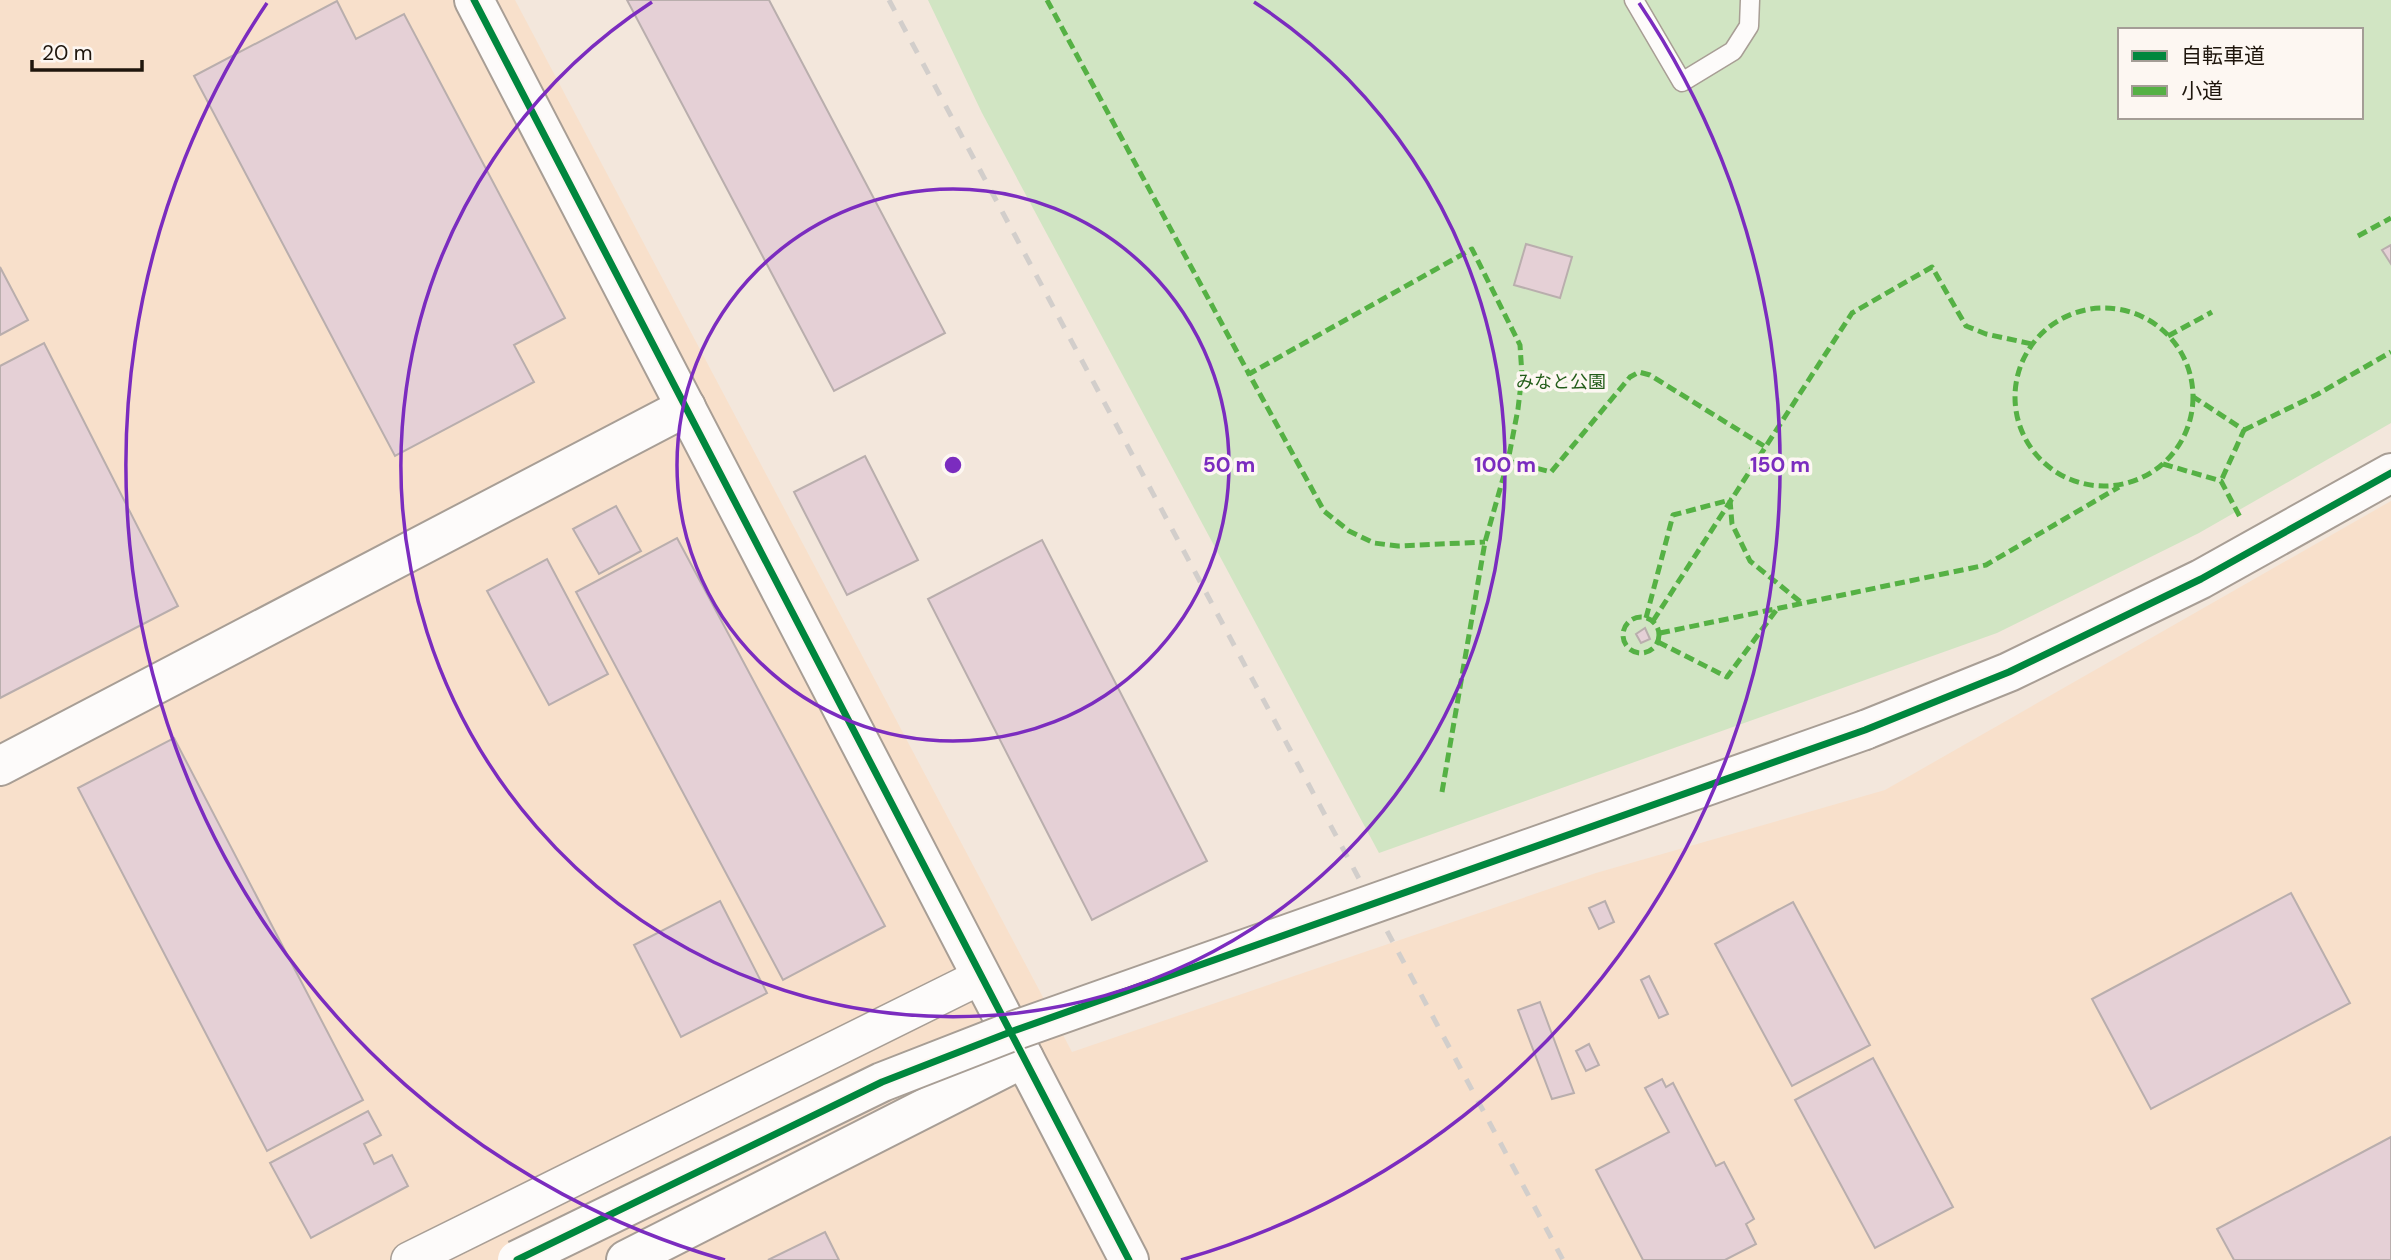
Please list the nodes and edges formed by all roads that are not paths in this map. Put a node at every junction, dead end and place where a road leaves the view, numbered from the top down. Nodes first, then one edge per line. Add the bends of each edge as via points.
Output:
1 (474, 0) edge
2 (1634, 0) edge
3 (1750, 0) edge
4 (686, 407) junction
5 (2391, 473) edge
6 (0, 766) edge
7 (982, 976) junction
8 (1024, 1058) junction
9 (409, 1260) edge
10 (517, 1260) edge
11 (626, 1260) edge
12 (1129, 1260) edge

1 - 4 street
2 - 3 lane via 1682,82 1733,51 1749,26
4 - 6 street
4 - 7 street
5 - 10 street, bridge via 2201,579 2008,672 1865,730 1013,1031 882,1082
7 - 8 street
7 - 9 street
8 - 11 street
8 - 12 street

